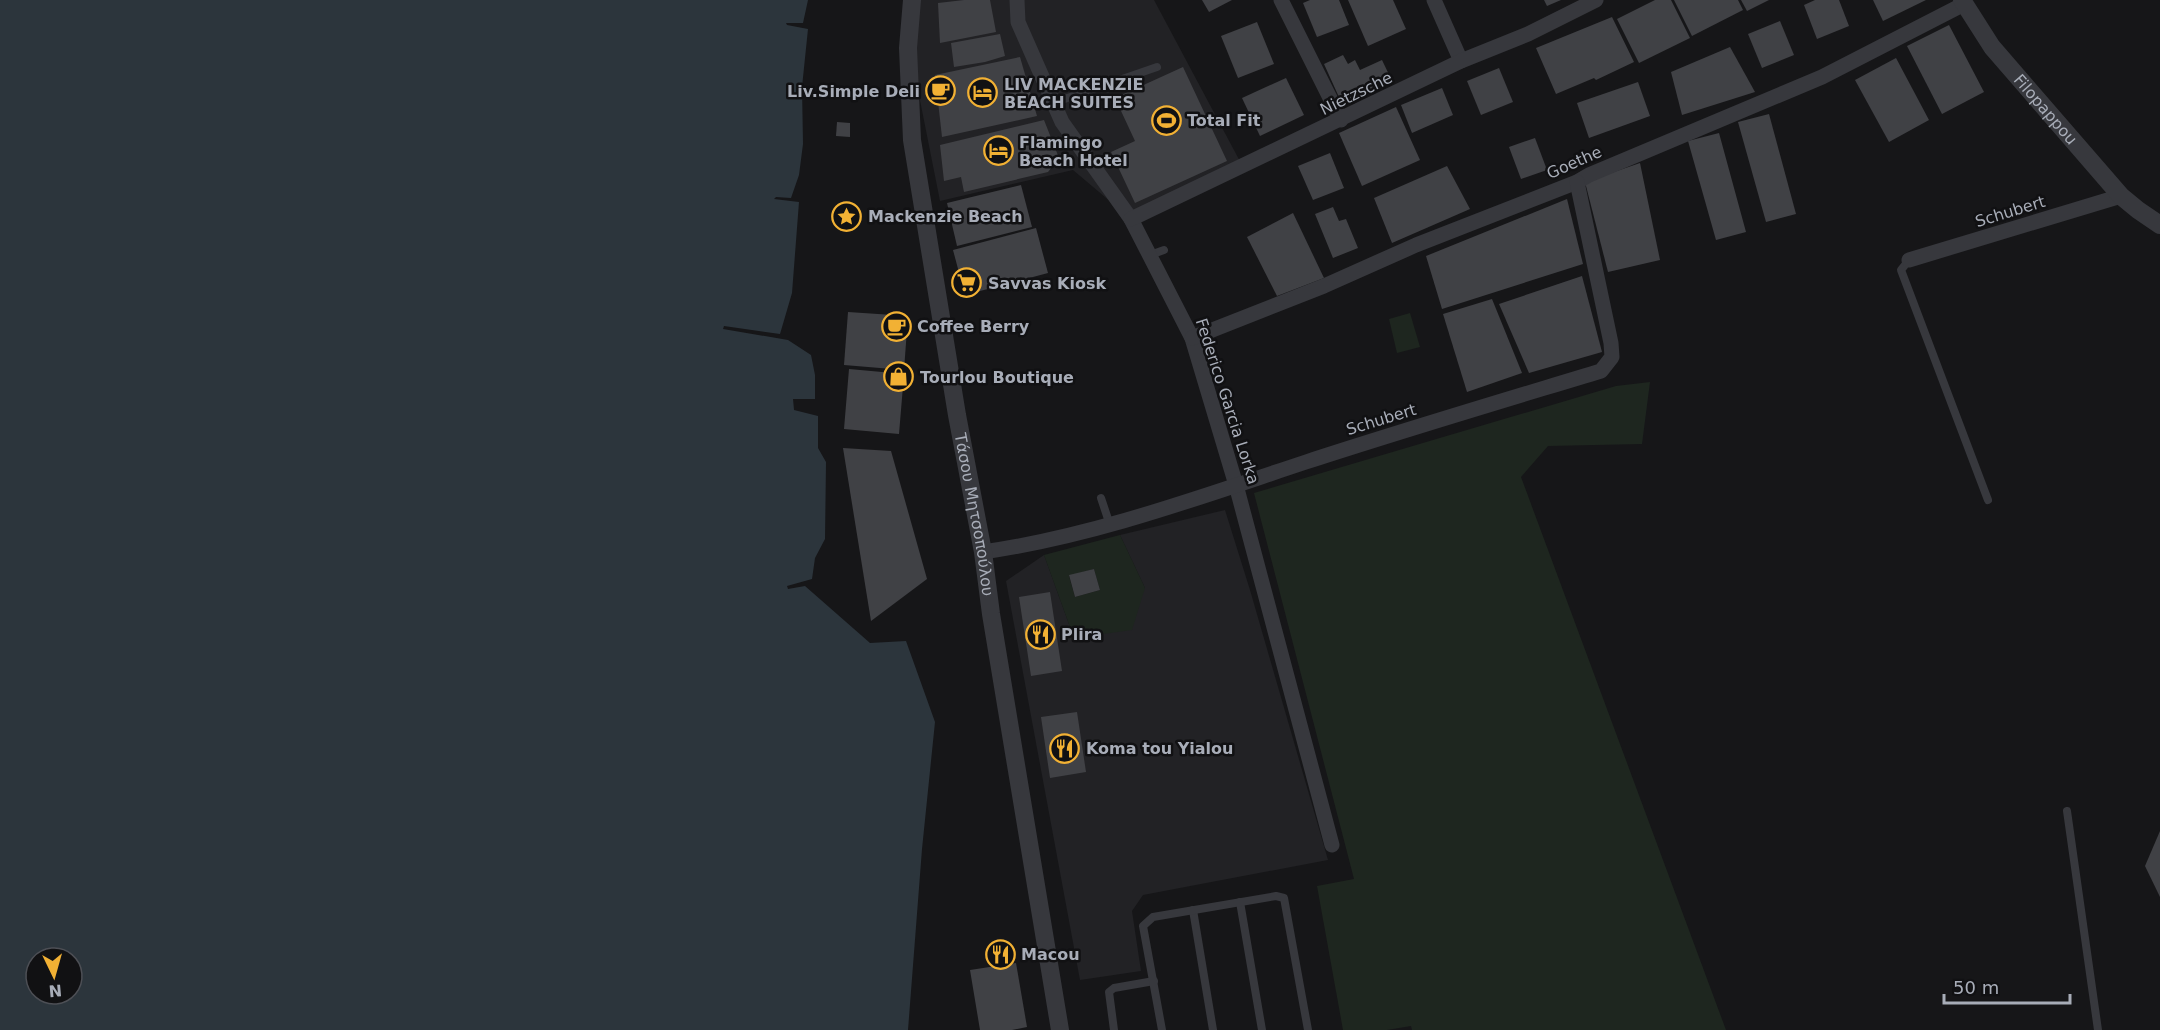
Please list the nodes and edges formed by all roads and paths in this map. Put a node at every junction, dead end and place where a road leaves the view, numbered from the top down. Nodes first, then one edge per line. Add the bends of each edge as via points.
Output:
1 (912, 0) edge
2 (1017, 0) edge
3 (1281, 0) edge
4 (1434, 0) edge
5 (1596, 0) edge
6 (1963, 2) edge
7 (1461, 61) junction
8 (1157, 67) dead end
9 (1053, 103) junction
10 (1341, 120) junction
11 (1577, 182) junction
12 (2121, 196) junction
13 (2138, 210) junction
14 (1131, 219) junction
15 (2160, 225) edge
16 (2160, 241) edge
17 (1910, 260) joint
18 (1192, 338) junction
19 (1236, 485) junction
20 (1101, 498) dead end
21 (1988, 500) dead end
22 (1110, 525) junction
23 (983, 552) junction
24 (2067, 811) dead end
25 (1332, 845) dead end
26 (1240, 902) junction
27 (1193, 910) junction
28 (1154, 981) junction
29 (1060, 1030) edge
30 (1114, 1030) edge
31 (1162, 1030) edge
32 (1213, 1030) edge
33 (1262, 1030) edge
34 (1308, 1030) edge
35 (2098, 1030) edge

1 - 23 street, Τάσου Μητσοπούλου via 908,48 912,140
2 - 9 street, Federico Garcia Lorka via 1018,22
3 - 10 street
4 - 7 street
5 - 7 street, Nietzsche
6 - 11 street, Goethe via 1822,77
6 - 12 street, Filopappou via 1992,47
7 - 10 street, Nietzsche
8 - 9 lane
9 - 14 street, Federico Garcia Lorka via 1062,122
10 - 14 street, Nietzsche
11 - 18 street, Goethe
11 - 19 street, Schubert via 1611,343 1612,357 1601,371
12 - 13 street, Filopappou
12 - 17 street, Schubert
13 - 15 street, Filopappou
13 - 16 street, Filopappou
14 - 18 street, Federico Garcia Lorka via 1157,252
17 - 21 lane via 1901,270
18 - 19 street, Federico Garcia Lorka
19 - 22 street, Schubert
19 - 25 street, Federico Garcia Lorka
20 - 22 lane
22 - 23 street, Schubert via 1033,545
23 - 29 street, Τάσου Μητσοπούλου
24 - 35 lane
26 - 27 lane
26 - 33 lane
26 - 34 lane via 1284,898
27 - 28 lane via 1153,918 1143,926
27 - 32 lane
28 - 30 lane via 1109,992
28 - 31 lane

